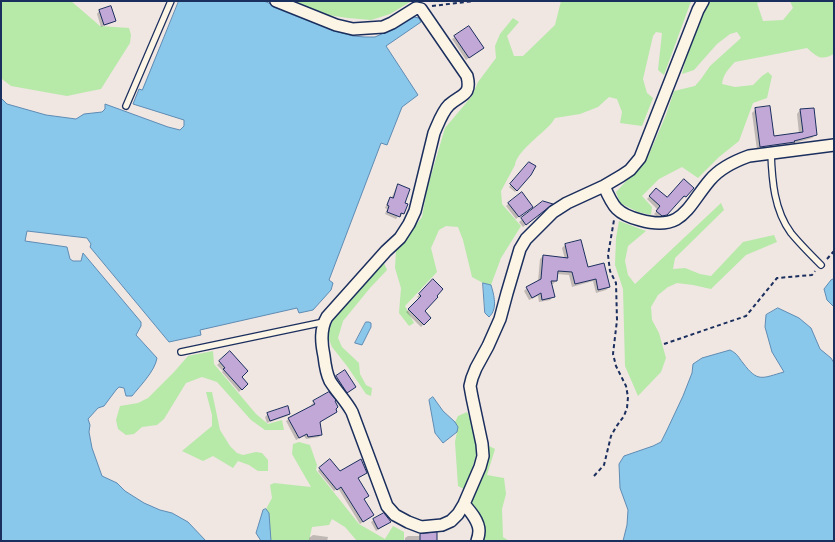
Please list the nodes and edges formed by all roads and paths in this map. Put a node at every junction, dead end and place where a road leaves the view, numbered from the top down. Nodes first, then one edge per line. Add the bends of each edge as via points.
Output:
1 (171, 1) edge
2 (276, 1) edge
3 (474, 1) edge
4 (703, 1) edge
5 (422, 9) junction
6 (126, 106) dead end
7 (834, 145) edge
8 (771, 153) junction
9 (604, 186) junction
10 (616, 209) junction
11 (834, 251) edge
12 (821, 265) junction
13 (324, 322) junction
14 (664, 344) dead end
15 (181, 352) dead end
16 (594, 476) dead end
17 (464, 504) junction
18 (477, 541) edge

1 - 6 lane
2 - 5 street via 336,25 353,29 383,27 416,8
3 - 5 path via 434,5
4 - 9 street via 640,158 630,170
5 - 13 street via 467,76 468,88 449,105 437,125 415,212 409,224 400,238
7 - 8 street
8 - 10 street via 736,160 723,169 711,179 677,220 666,223 645,222 624,215
8 - 12 lane via 777,205 790,232
9 - 10 street
9 - 17 street via 553,212 526,239 520,249 500,320 470,386 483,456
10 - 16 path via 608,255 610,271 616,283 617,320 613,354 626,386 628,408 611,436 604,465
11 - 12 path
12 - 14 path via 812,275 777,278 746,316
13 - 15 lane
13 - 17 street via 321,340 326,370 330,381 349,405 387,506 395,515 408,522 431,526 451,521
17 - 18 street via 477,523

